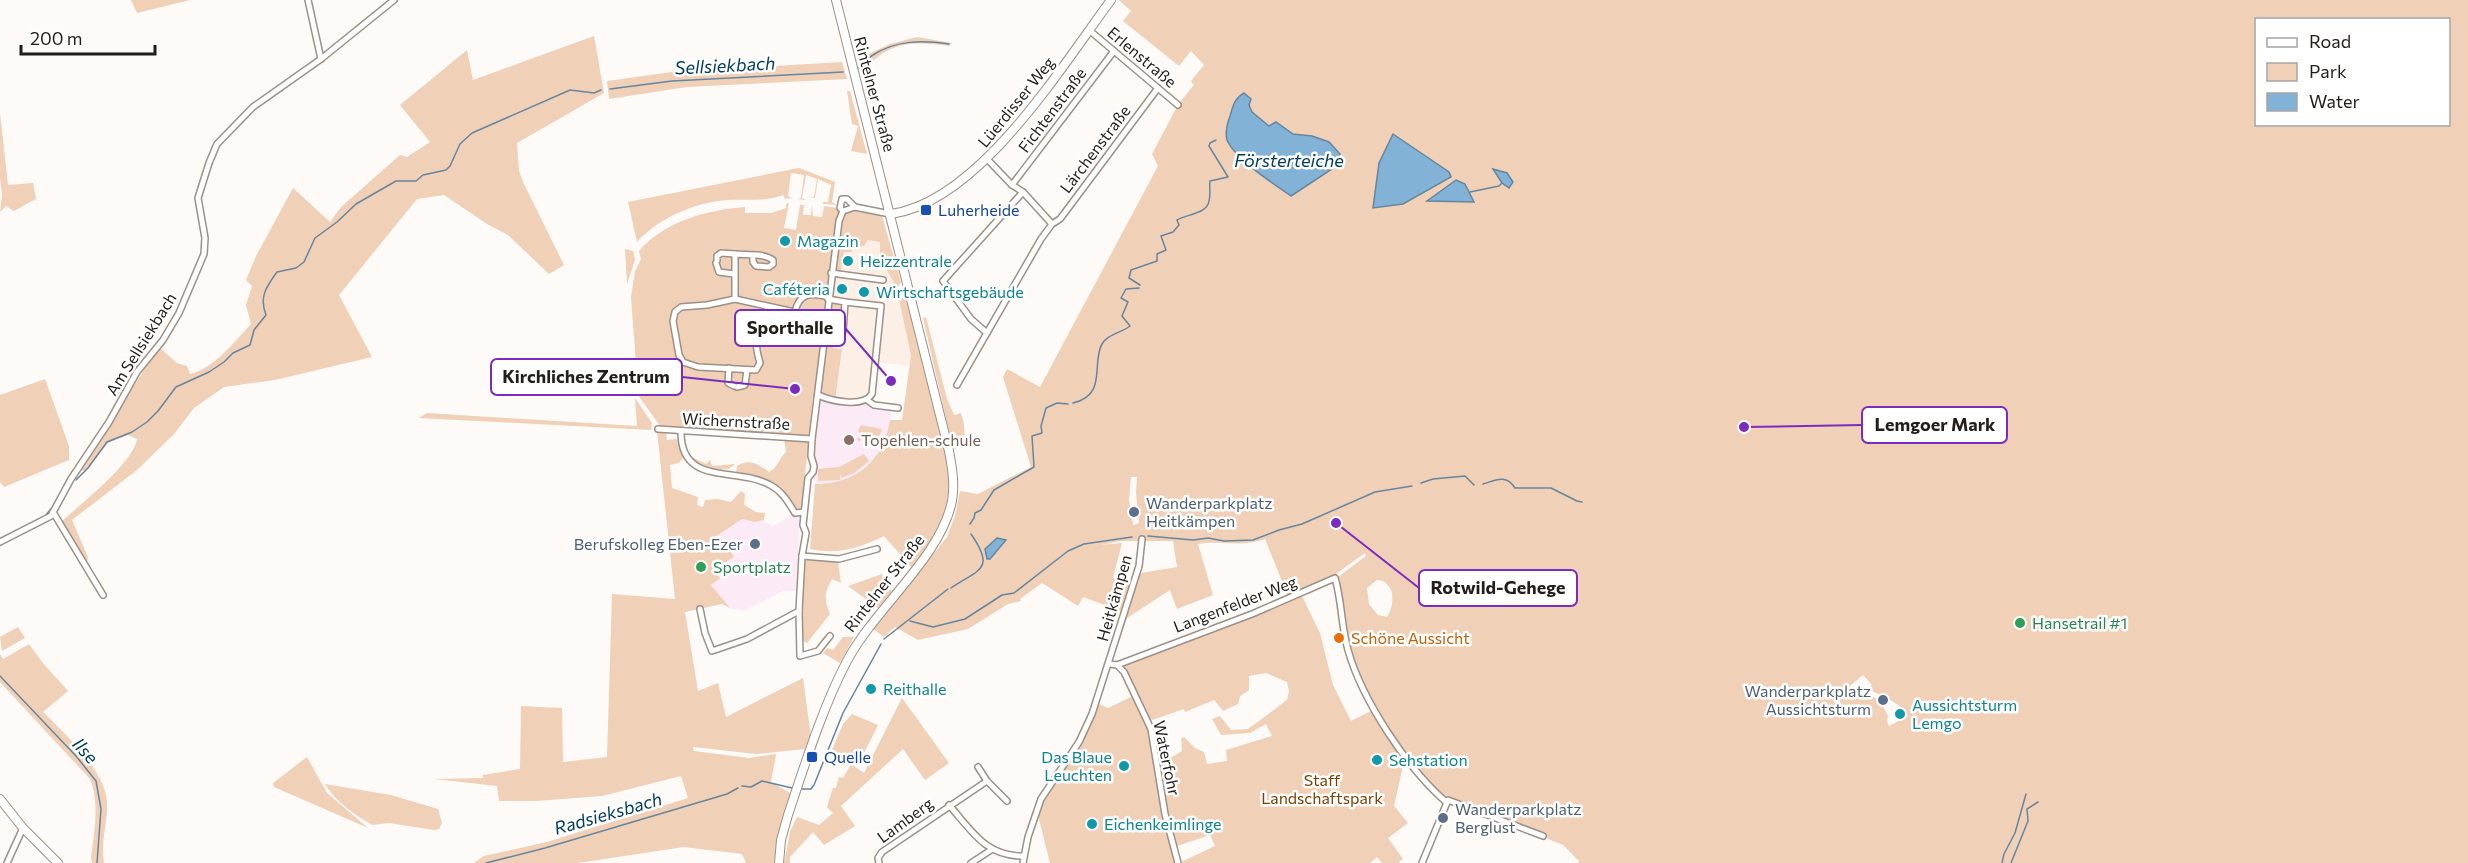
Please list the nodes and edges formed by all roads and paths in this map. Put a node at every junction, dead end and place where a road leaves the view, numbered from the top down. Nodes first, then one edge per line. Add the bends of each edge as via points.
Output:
1 (308, 0) edge
2 (394, 0) edge
3 (836, 0) edge
4 (1111, 0) edge
5 (1089, 30) junction
6 (1114, 51) junction
7 (321, 59) junction
8 (1158, 88) junction
9 (1178, 105) dead end
10 (987, 159) junction
11 (1012, 185) junction
12 (1023, 192) junction
13 (855, 207) junction
14 (843, 211) junction
15 (891, 214) junction
16 (1052, 224) junction
17 (735, 254) junction
18 (753, 256) dead end
19 (831, 273) junction
20 (734, 274) junction
21 (883, 280) dead end
22 (828, 298) junction
23 (735, 299) junction
24 (845, 302) junction
25 (769, 307) junction
26 (795, 312) junction
27 (826, 319) junction
28 (825, 328) junction
29 (987, 333) junction
30 (729, 368) junction
31 (747, 370) junction
32 (957, 385) dead end
33 (818, 395) junction
34 (867, 400) junction
35 (898, 408) dead end
36 (658, 429) dead end
37 (681, 432) junction
38 (812, 439) junction
39 (53, 512) junction
40 (804, 512) junction
41 (1142, 539) dead end
42 (0, 543) edge
43 (877, 549) dead end
44 (802, 556) junction
45 (103, 596) dead end
46 (700, 609) dead end
47 (799, 610) junction
48 (830, 636) dead end
49 (1110, 664) junction
50 (1118, 665) junction
51 (978, 767) dead end
52 (987, 781) junction
53 (0, 799) edge
54 (1007, 801) dead end
55 (1447, 801) junction
56 (949, 805) junction
57 (23, 828) junction
58 (1543, 836) dead end
59 (991, 850) junction
60 (1023, 860) edge
61 (879, 861) edge
62 (7, 863) edge
63 (58, 863) edge
64 (779, 863) edge
65 (971, 863) edge
66 (1178, 863) edge
67 (1422, 863) edge

1 - 7 street
2 - 7 street, Am Sellsiekbach
3 - 15 main road, Rintelner Straße
4 - 5 main road, Lüerdisser Weg
5 - 6 street, Erlenstraße
5 - 10 main road, Lüerdisser Weg via 1014,130
6 - 8 street, Erlenstraße
6 - 11 street, Fichtenstraße
7 - 39 street, Am Sellsiekbach via 253,107 217,144 198,198 204,254 183,304
8 - 9 street, Erlenstraße
8 - 16 street, Lärchenstraße via 1060,219
10 - 11 street
10 - 15 main road, Lüerdisser Weg via 942,194
11 - 12 street
12 - 16 street
12 - 29 street via 943,282
13 - 14 street
13 - 14 street via 842,199 839,203
13 - 15 street
14 - 19 street
15 - 64 main road, Rintelner Straße via 949,451 952,500 935,543 871,624 845,664 788,815
16 - 29 street, Lärchenstraße
17 - 18 street
17 - 20 street
17 - 20 street via 721,253 716,262 719,272
19 - 21 street
19 - 22 street
20 - 23 street
22 - 24 street
22 - 26 street via 804,296
22 - 27 street
23 - 25 street
23 - 30 street via 681,308 674,315 683,362
24 - 28 street via 843,331
24 - 34 street via 881,306 872,394
25 - 26 street
25 - 31 street via 756,330 759,366
26 - 27 street
27 - 28 street
28 - 33 street
29 - 32 street, Lärchenstraße
30 - 31 street
30 - 31 street via 728,383 736,387 745,385
33 - 34 street
33 - 38 street
34 - 35 street via 874,405
36 - 37 street, Wichernstraße
37 - 38 street, Wichernstraße
37 - 40 street via 682,450 697,467 767,483 782,494 795,513
38 - 40 street via 814,466 808,478
39 - 42 street, Am Sellsiekbach
39 - 45 street
40 - 44 street
41 - 49 street, Heitkämpen via 1139,566
43 - 44 street via 839,559
44 - 47 street
46 - 47 street via 712,651 747,639
47 - 48 street via 800,656 818,651
49 - 50 street, Langenfelder Weg
49 - 60 street via 1079,742 1041,799
50 - 55 street, Langenfelder Weg via 1335,578 1348,652 1375,714 1415,769
50 - 66 street, Waterfohr via 1151,729 1165,814
51 - 52 street
52 - 54 street
52 - 56 street, Lamberg
53 - 57 main road
55 - 58 street
55 - 67 street
56 - 59 street, Lamberg
56 - 61 street, Lamberg via 882,852
57 - 62 street
57 - 63 main road
59 - 60 street
59 - 65 street

